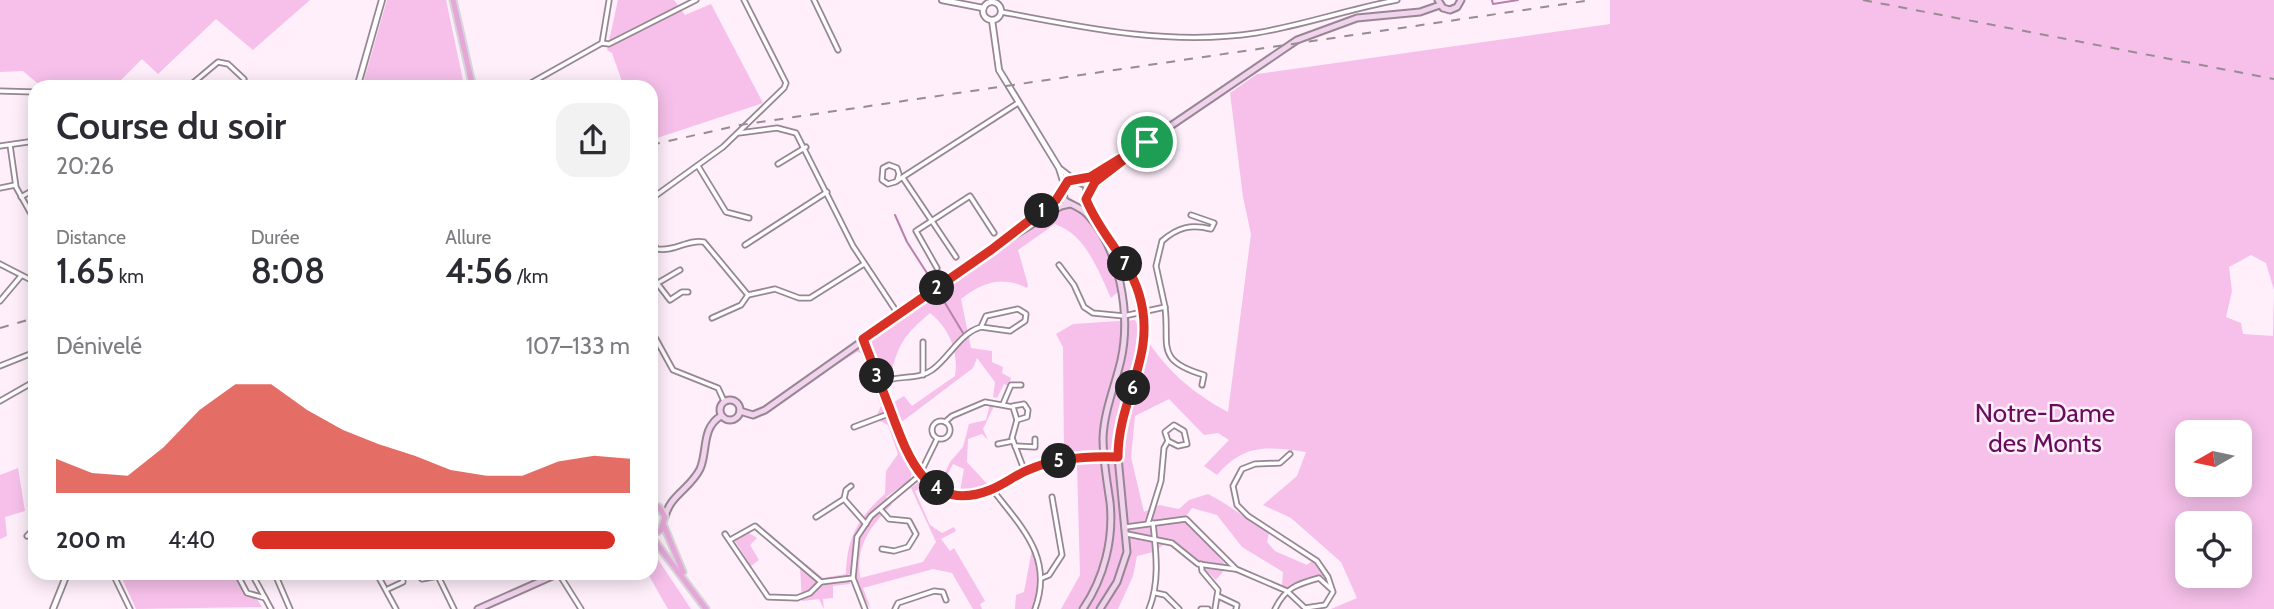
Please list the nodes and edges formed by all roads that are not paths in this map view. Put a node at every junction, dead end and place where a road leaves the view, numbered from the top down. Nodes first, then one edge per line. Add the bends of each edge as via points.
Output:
1 (382, 0) edge
2 (453, 0) edge
3 (609, 0) edge
4 (696, 0) edge
5 (744, 0) edge
6 (814, 0) edge
7 (943, 0) edge
8 (1396, 0) edge
9 (1461, 0) edge
10 (991, 1) edge
11 (1439, 3) edge
12 (983, 8) junction
13 (1002, 12) junction
14 (992, 20) junction
15 (602, 43) junction
16 (838, 50) dead end
17 (244, 79) dead end
18 (197, 80) edge
19 (360, 80) edge
20 (470, 80) edge
21 (536, 80) edge
22 (28, 90) edge
23 (0, 92) edge
24 (1018, 103) junction
25 (739, 133) junction
26 (28, 142) edge
27 (1147, 142) junction
28 (10, 145) junction
29 (0, 146) edge
30 (806, 147) junction
31 (778, 164) dead end
32 (698, 166) junction
33 (916, 169) junction
34 (1059, 169) junction
35 (898, 170) junction
36 (903, 178) junction
37 (1076, 179) junction
38 (897, 181) junction
39 (1064, 184) junction
40 (15, 185) junction
41 (0, 188) edge
42 (1088, 191) junction
43 (827, 192) junction
44 (28, 193) edge
45 (1062, 193) junction
46 (658, 194) edge
47 (21, 197) junction
48 (1086, 199) junction
49 (1072, 205) junction
50 (28, 209) edge
51 (1191, 215) dead end
52 (748, 218) dead end
53 (930, 221) junction
54 (994, 233) dead end
55 (745, 246) dead end
56 (658, 249) edge
57 (991, 250) junction
58 (956, 257) dead end
59 (0, 264) edge
60 (864, 264) junction
61 (1059, 265) dead end
62 (937, 268) dead end
63 (680, 270) dead end
64 (21, 275) junction
65 (28, 278) edge
66 (658, 283) edge
67 (658, 285) edge
68 (688, 292) dead end
69 (748, 295) junction
70 (0, 301) edge
71 (1165, 307) junction
72 (1143, 311) junction
73 (898, 314) junction
74 (1124, 317) junction
75 (712, 318) dead end
76 (981, 327) junction
77 (863, 339) junction
78 (923, 342) dead end
79 (658, 344) edge
80 (28, 355) edge
81 (0, 366) edge
82 (923, 374) junction
83 (880, 383) junction
84 (28, 385) edge
85 (1021, 385) dead end
86 (1202, 385) dead end
87 (0, 401) edge
88 (724, 401) junction
89 (1003, 404) junction
90 (1013, 407) junction
91 (740, 411) junction
92 (891, 413) junction
93 (721, 416) junction
94 (1017, 420) junction
95 (945, 422) junction
96 (854, 427) dead end
97 (937, 439) junction
98 (1035, 439) dead end
99 (1013, 441) junction
100 (1168, 441) junction
101 (998, 444) dead end
102 (1015, 446) junction
103 (1290, 454) dead end
104 (1118, 457) junction
105 (1104, 458) junction
106 (1025, 472) junction
107 (920, 475) junction
108 (851, 486) dead end
109 (992, 489) junction
110 (1052, 497) dead end
111 (844, 499) junction
112 (669, 502) junction
113 (658, 503) edge
114 (658, 509) edge
115 (880, 509) junction
116 (665, 517) junction
117 (816, 517) dead end
118 (1151, 523) junction
119 (866, 524) junction
120 (664, 526) junction
121 (1126, 527) junction
122 (658, 530) edge
123 (725, 534) dead end
124 (1127, 534) junction
125 (1155, 539) junction
126 (730, 540) junction
127 (658, 544) edge
128 (882, 549) dead end
129 (1220, 555) junction
130 (1201, 564) junction
131 (1215, 566) junction
132 (1236, 569) junction
133 (853, 578) junction
134 (1042, 578) junction
135 (65, 580) edge
136 (116, 580) edge
137 (240, 580) edge
138 (255, 580) edge
139 (278, 580) edge
140 (380, 580) edge
141 (403, 580) edge
142 (440, 580) edge
143 (544, 580) edge
144 (562, 580) edge
145 (821, 582) junction
146 (689, 584) junction
147 (388, 589) junction
148 (1333, 590) junction
149 (1287, 591) junction
150 (1156, 593) junction
151 (1218, 596) junction
152 (265, 598) junction
153 (946, 600) dead end
154 (1327, 606) edge
155 (1301, 608) edge
156 (53, 609) edge
157 (130, 609) edge
158 (271, 609) edge
159 (290, 609) edge
160 (396, 609) edge
161 (454, 609) edge
162 (478, 609) edge
163 (581, 609) edge
164 (706, 609) edge
165 (865, 609) edge
166 (895, 609) edge
167 (1035, 609) edge
168 (1083, 609) edge
169 (1100, 609) edge
170 (1149, 609) edge
171 (1179, 609) edge
172 (1201, 609) edge
173 (1208, 609) edge
174 (1215, 609) edge
175 (1236, 609) edge
176 (1275, 609) edge

1 - 19 street
2 - 20 main road
3 - 15 street
4 - 15 street via 609,44
5 - 25 street via 786,83
6 - 16 street
7 - 12 street
8 - 13 street via 1254,33 1205,37 1101,31
9 - 11 main road via 1447,10
10 - 12 street
10 - 13 street via 999,4
11 - 27 main road via 1426,11 1357,18 1303,37
12 - 14 street via 986,18
13 - 14 street
14 - 24 street via 999,69
15 - 21 street
17 - 18 street via 228,64 218,62
22 - 23 street
24 - 33 street
24 - 34 street
25 - 30 street via 788,129
25 - 32 street
26 - 28 street
27 - 37 main road via 1090,177
27 - 42 main road
28 - 29 street
28 - 40 street
30 - 31 street
30 - 43 street
32 - 46 street
32 - 52 street via 726,212
33 - 35 street
33 - 36 street
34 - 37 street
34 - 39 street
35 - 38 street
35 - 38 street via 887,166 881,173 886,183
36 - 38 street
36 - 53 street
37 - 39 main road
37 - 42 main road
39 - 45 main road
40 - 41 street
40 - 47 street
42 - 48 main road
43 - 55 street
43 - 60 street
44 - 47 street
45 - 49 main road
45 - 57 main road
47 - 50 street
48 - 49 main road
48 - 72 main road via 1132,276
49 - 57 main road via 1061,206
49 - 74 main road via 1086,213 1109,253
51 - 71 street via 1214,223 1211,229 1181,228 1162,240 1156,265
53 - 54 street via 970,197
53 - 58 street
53 - 62 street via 916,231
56 - 69 street via 704,242
57 - 73 main road
59 - 64 street
60 - 69 street via 810,298 775,289
60 - 73 street
61 - 74 street via 1089,310
63 - 66 street
64 - 65 street
64 - 70 street
67 - 68 street via 670,300
69 - 75 street via 741,305
71 - 72 street
71 - 86 street via 1168,354 1183,368 1204,375
72 - 74 street
72 - 104 main road via 1144,346 1121,423
73 - 77 main road
74 - 105 main road via 1121,357 1105,425
76 - 76 street via 988,315 1018,309 1026,314 1025,321 1010,331
76 - 82 street
77 - 83 street
77 - 91 main road via 760,414
78 - 82 street
79 - 88 street via 668,365 718,388
80 - 81 street
82 - 83 street via 895,376
83 - 92 street
84 - 87 street
85 - 89 street via 1011,385
88 - 91 main road via 734,401
88 - 93 main road
89 - 90 street
89 - 95 street via 985,402
90 - 94 street
90 - 94 street via 1024,404 1028,410 1027,416
91 - 93 main road via 733,419
92 - 96 street
92 - 107 street via 906,454
93 - 112 main road via 709,429 698,473
94 - 99 street
95 - 97 street via 933,427
95 - 97 street via 950,433
97 - 107 street
98 - 102 street via 1035,446
99 - 101 street
99 - 102 street
100 - 100 street via 1166,429 1174,425 1184,431 1187,444
100 - 118 street
102 - 106 street
103 - 148 street via 1280,463 1255,464 1242,470 1234,481 1234,498 1248,516 1321,565
104 - 105 street
104 - 121 main road
105 - 106 street via 1057,461
105 - 168 main road via 1110,540 1099,579
106 - 109 street
107 - 109 street via 949,494
107 - 115 street
108 - 111 street
109 - 134 street via 1030,537
110 - 134 street via 1062,555
111 - 117 street
111 - 119 street
112 - 113 main road
112 - 116 main road
114 - 116 main road
115 - 119 street
115 - 128 street via 889,519 909,521 916,534 908,547
116 - 120 main road
118 - 121 street
118 - 125 street
118 - 129 street via 1186,519
119 - 133 street via 855,543
120 - 122 main road
120 - 146 main road
121 - 124 main road
123 - 126 street
124 - 125 street
124 - 169 main road via 1122,571
125 - 130 street via 1172,543
125 - 150 street
126 - 145 street via 755,526
126 - 145 street via 768,597 801,597
127 - 146 main road
129 - 131 street
129 - 132 street
130 - 131 street
130 - 151 street
131 - 132 street
132 - 149 street
133 - 145 street
133 - 165 street
134 - 167 street
135 - 156 street
136 - 157 street
137 - 152 street via 247,593
138 - 152 street
139 - 159 street
140 - 147 street
141 - 147 street
142 - 161 street
143 - 162 main road
144 - 163 street
146 - 164 main road
147 - 160 street
148 - 149 street via 1319,578
148 - 154 street
149 - 155 street
149 - 176 street
150 - 170 street
150 - 171 street
151 - 174 street
151 - 175 street via 1237,605
152 - 158 street
153 - 166 street via 943,592 934,591 898,603
154 - 155 street
172 - 173 street

